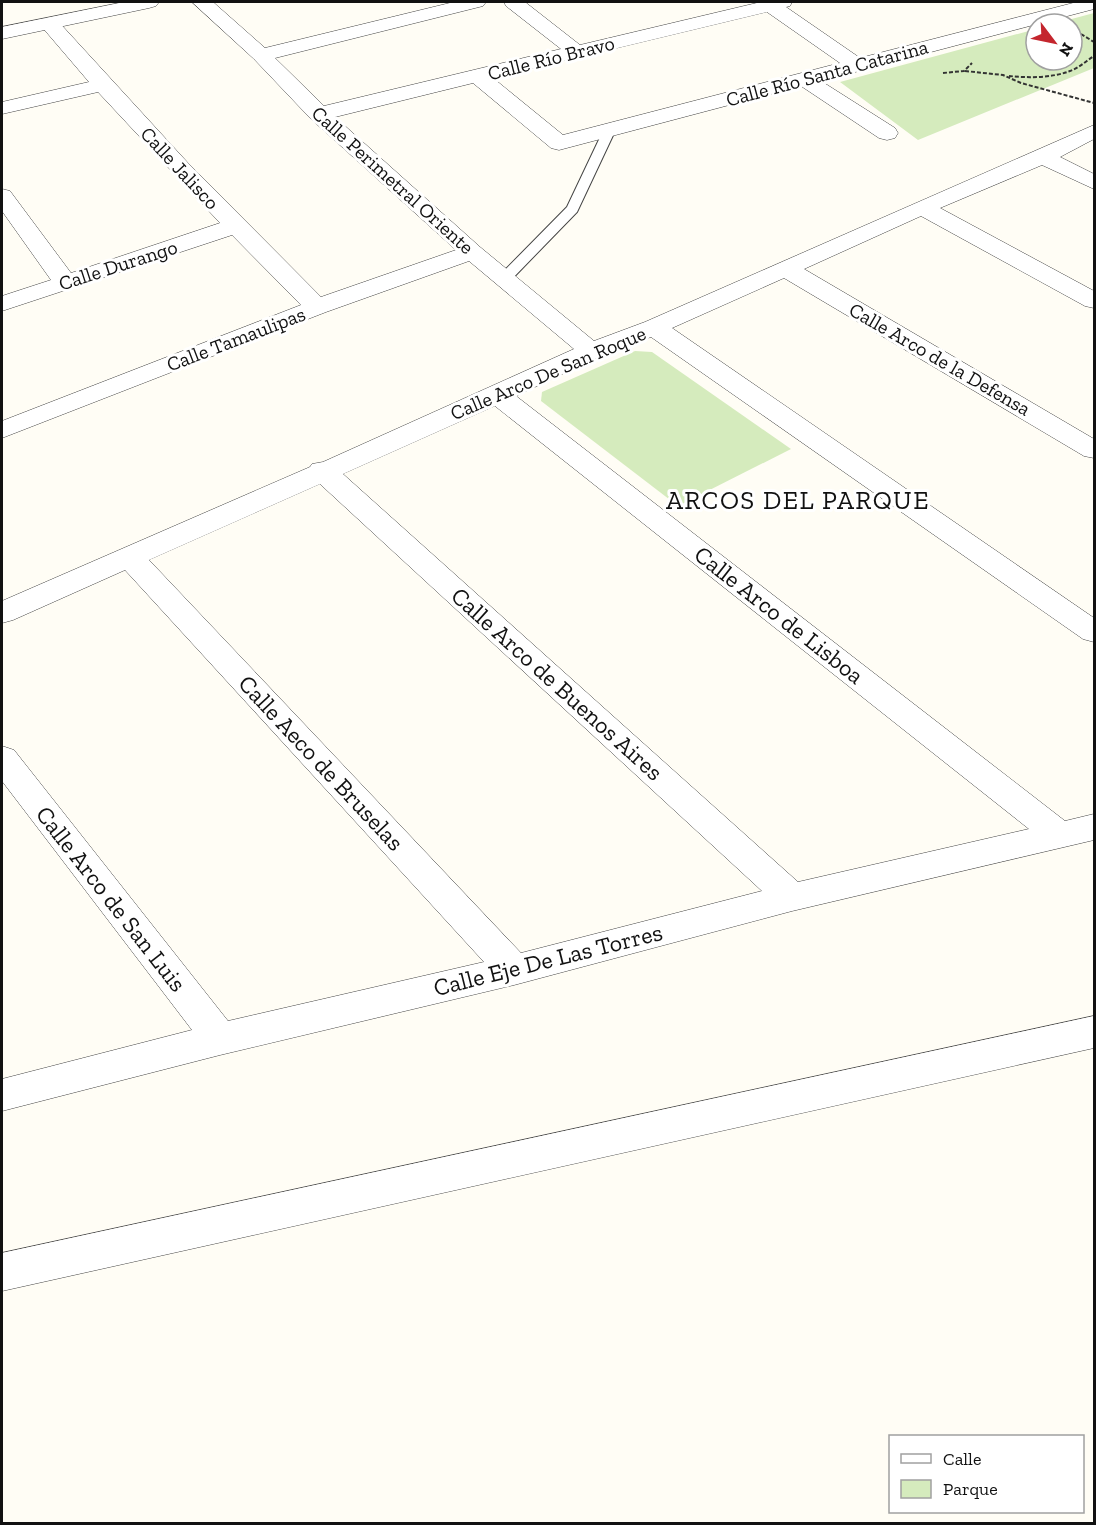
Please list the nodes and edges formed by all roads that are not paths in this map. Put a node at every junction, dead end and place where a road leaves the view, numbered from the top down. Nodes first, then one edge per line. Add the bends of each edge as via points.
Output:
1 (79, 2) edge
2 (149, 2) edge
3 (202, 2) edge
4 (476, 2) edge
5 (513, 2) edge
6 (777, 3) edge
7 (1095, 3) edge
8 (2, 18) edge
9 (49, 23) junction
10 (2, 33) edge
11 (577, 52) junction
12 (261, 55) junction
13 (856, 65) junction
14 (477, 76) junction
15 (804, 79) junction
16 (102, 86) junction
17 (2, 108) edge
18 (319, 114) junction
19 (610, 129) junction
20 (1095, 131) edge
21 (887, 133) dead end
22 (1043, 157) junction
23 (1095, 182) edge
24 (2, 196) edge
25 (922, 207) junction
26 (235, 226) junction
27 (472, 252) junction
28 (785, 268) junction
29 (504, 279) junction
30 (65, 282) junction
31 (1095, 301) edge
32 (2, 304) edge
33 (317, 307) junction
34 (654, 327) junction
35 (591, 351) junction
36 (498, 395) junction
37 (2, 430) edge
38 (1095, 450) edge
39 (322, 470) junction
40 (129, 556) junction
41 (2, 613) edge
42 (1095, 632) edge
43 (2, 758) edge
44 (1078, 832) edge
45 (792, 897) junction
46 (514, 970) junction
47 (1095, 1032) edge
48 (220, 1039) junction
49 (2, 1095) edge
50 (2, 1272) edge

1 - 8 street
2 - 9 street
3 - 12 street, Calle Perimetral Oriente
4 - 12 street
5 - 11 street
6 - 11 street, Calle Río Bravo
6 - 13 street
7 - 13 street, Calle Río Santa Catarina
9 - 10 street
9 - 16 street, Calle Jalisco
11 - 14 street, Calle Río Bravo
12 - 18 street, Calle Perimetral Oriente
13 - 15 street, Calle Río Santa Catarina
14 - 18 street, Calle Río Bravo
14 - 19 street, Calle Río Santa Catarina via 559,143
15 - 19 street, Calle Río Santa Catarina
15 - 21 street
16 - 17 street
16 - 26 street, Calle Jalisco
18 - 27 street, Calle Perimetral Oriente
19 - 29 lane via 573,209
20 - 22 street, Calle Arco De San Roque
22 - 23 street
22 - 25 street, Calle Arco De San Roque
24 - 30 street
25 - 28 street, Calle Arco De San Roque
25 - 31 street
26 - 30 street, Calle Durango
26 - 33 street, Calle Jalisco
27 - 29 street, Calle Perimetral Oriente
27 - 33 street, Calle Tamaulipas
28 - 34 street, Calle Arco De San Roque
28 - 38 street, Calle Arco de la Defensa
29 - 35 street, Calle Perimetral Oriente
30 - 32 street, Calle Durango
33 - 37 street, Calle Tamaulipas
34 - 35 street, Calle Arco De San Roque
34 - 42 street
35 - 36 street, Calle Arco De San Roque
36 - 39 street, Calle Arco De San Roque
36 - 44 street, Calle Arco de Lisboa
39 - 40 street, Calle Arco De San Roque
39 - 45 street, Calle Arco de Buenos Aires
40 - 41 street, Calle Arco De San Roque
40 - 46 street, Calle Aeco de Bruselas
43 - 48 street, Calle Arco de San Luis
44 - 45 street, Calle Eje De Las Torres
45 - 46 street, Calle Eje De Las Torres
46 - 48 street, Calle Eje De Las Torres
47 - 50 street
48 - 49 street, Calle Eje De Las Torres

